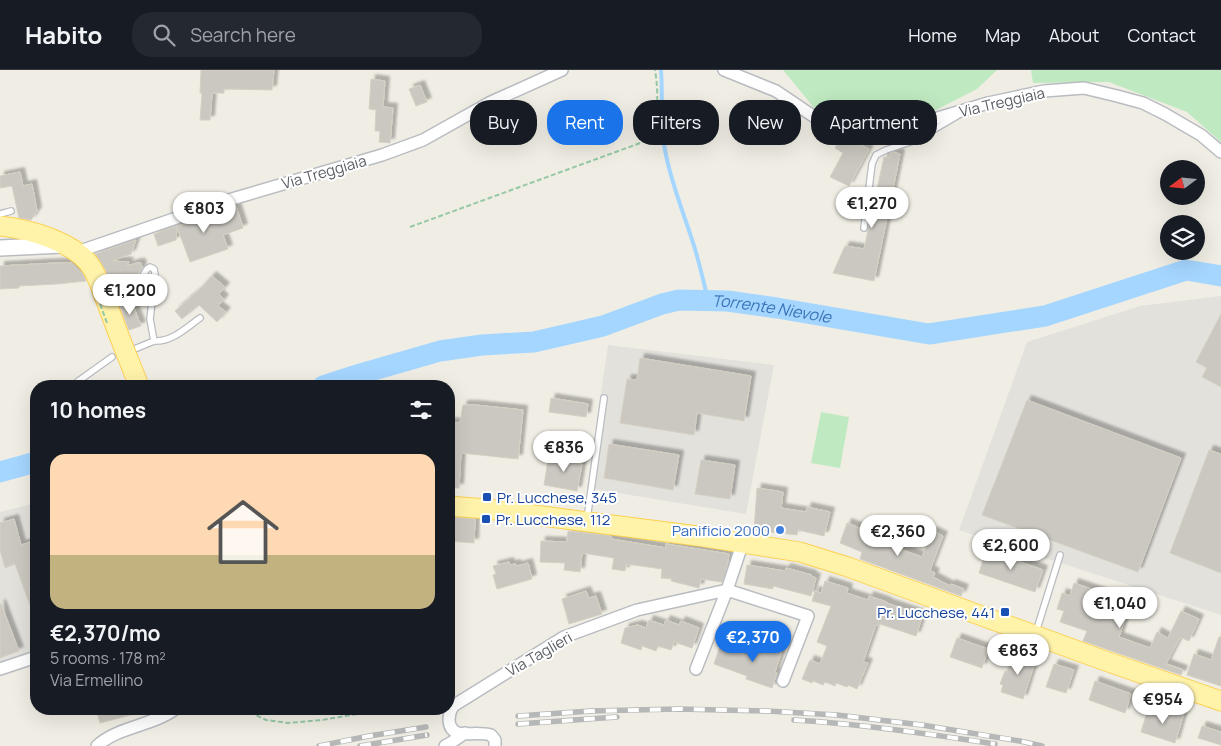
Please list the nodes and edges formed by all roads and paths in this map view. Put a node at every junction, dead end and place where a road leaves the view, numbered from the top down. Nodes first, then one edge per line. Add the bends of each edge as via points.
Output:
1 (562, 70) edge
2 (655, 70) edge
3 (724, 70) edge
4 (967, 109) junction
5 (1221, 152) edge
6 (0, 214) edge
7 (6, 219) edge
8 (410, 227) dead end
9 (864, 228) dead end
10 (0, 248) edge
11 (70, 249) junction
12 (109, 308) junction
13 (200, 318) dead end
14 (154, 341) junction
15 (132, 350) dead end
16 (112, 357) dead end
17 (80, 380) edge
18 (137, 380) edge
19 (604, 398) dead end
20 (455, 506) edge
21 (586, 522) junction
22 (743, 542) junction
23 (1060, 555) dead end
24 (727, 590) junction
25 (1035, 634) junction
26 (30, 659) edge
27 (0, 669) edge
28 (696, 669) dead end
29 (784, 681) dead end
30 (1221, 701) edge
31 (455, 704) edge
32 (164, 715) edge
33 (256, 715) edge
34 (352, 715) edge
35 (448, 715) edge
36 (465, 733) junction
37 (97, 746) edge
38 (445, 746) edge
39 (495, 746) edge

1 - 11 street, Via Treggiaia via 488,103 423,140 382,155
2 - 8 path via 656,112 652,131 643,142
3 - 4 street, Via Treggiaia via 776,91 835,127 856,130 914,125
4 - 5 street, Via Treggiaia via 1044,91 1084,88 1143,103 1201,135
4 - 9 lane via 916,140 876,155
6 - 7 lane
7 - 11 main road
10 - 11 street
11 - 12 main road via 88,262
12 - 14 lane via 132,293 147,269 154,269 150,319
12 - 18 main road, bridge
13 - 14 lane via 162,342
14 - 15 lane
16 - 17 lane
19 - 21 lane
20 - 21 main road
21 - 22 main road
22 - 24 street
22 - 25 main road via 824,559
23 - 25 lane
24 - 28 street
24 - 29 street via 808,616
24 - 31 street, Via Taglieri via 637,610 564,637
25 - 30 main road
26 - 27 street
32 - 37 street via 109,737
33 - 34 path via 288,723
35 - 36 street, Via Taglieri via 452,729
36 - 38 street
36 - 39 street via 490,735

